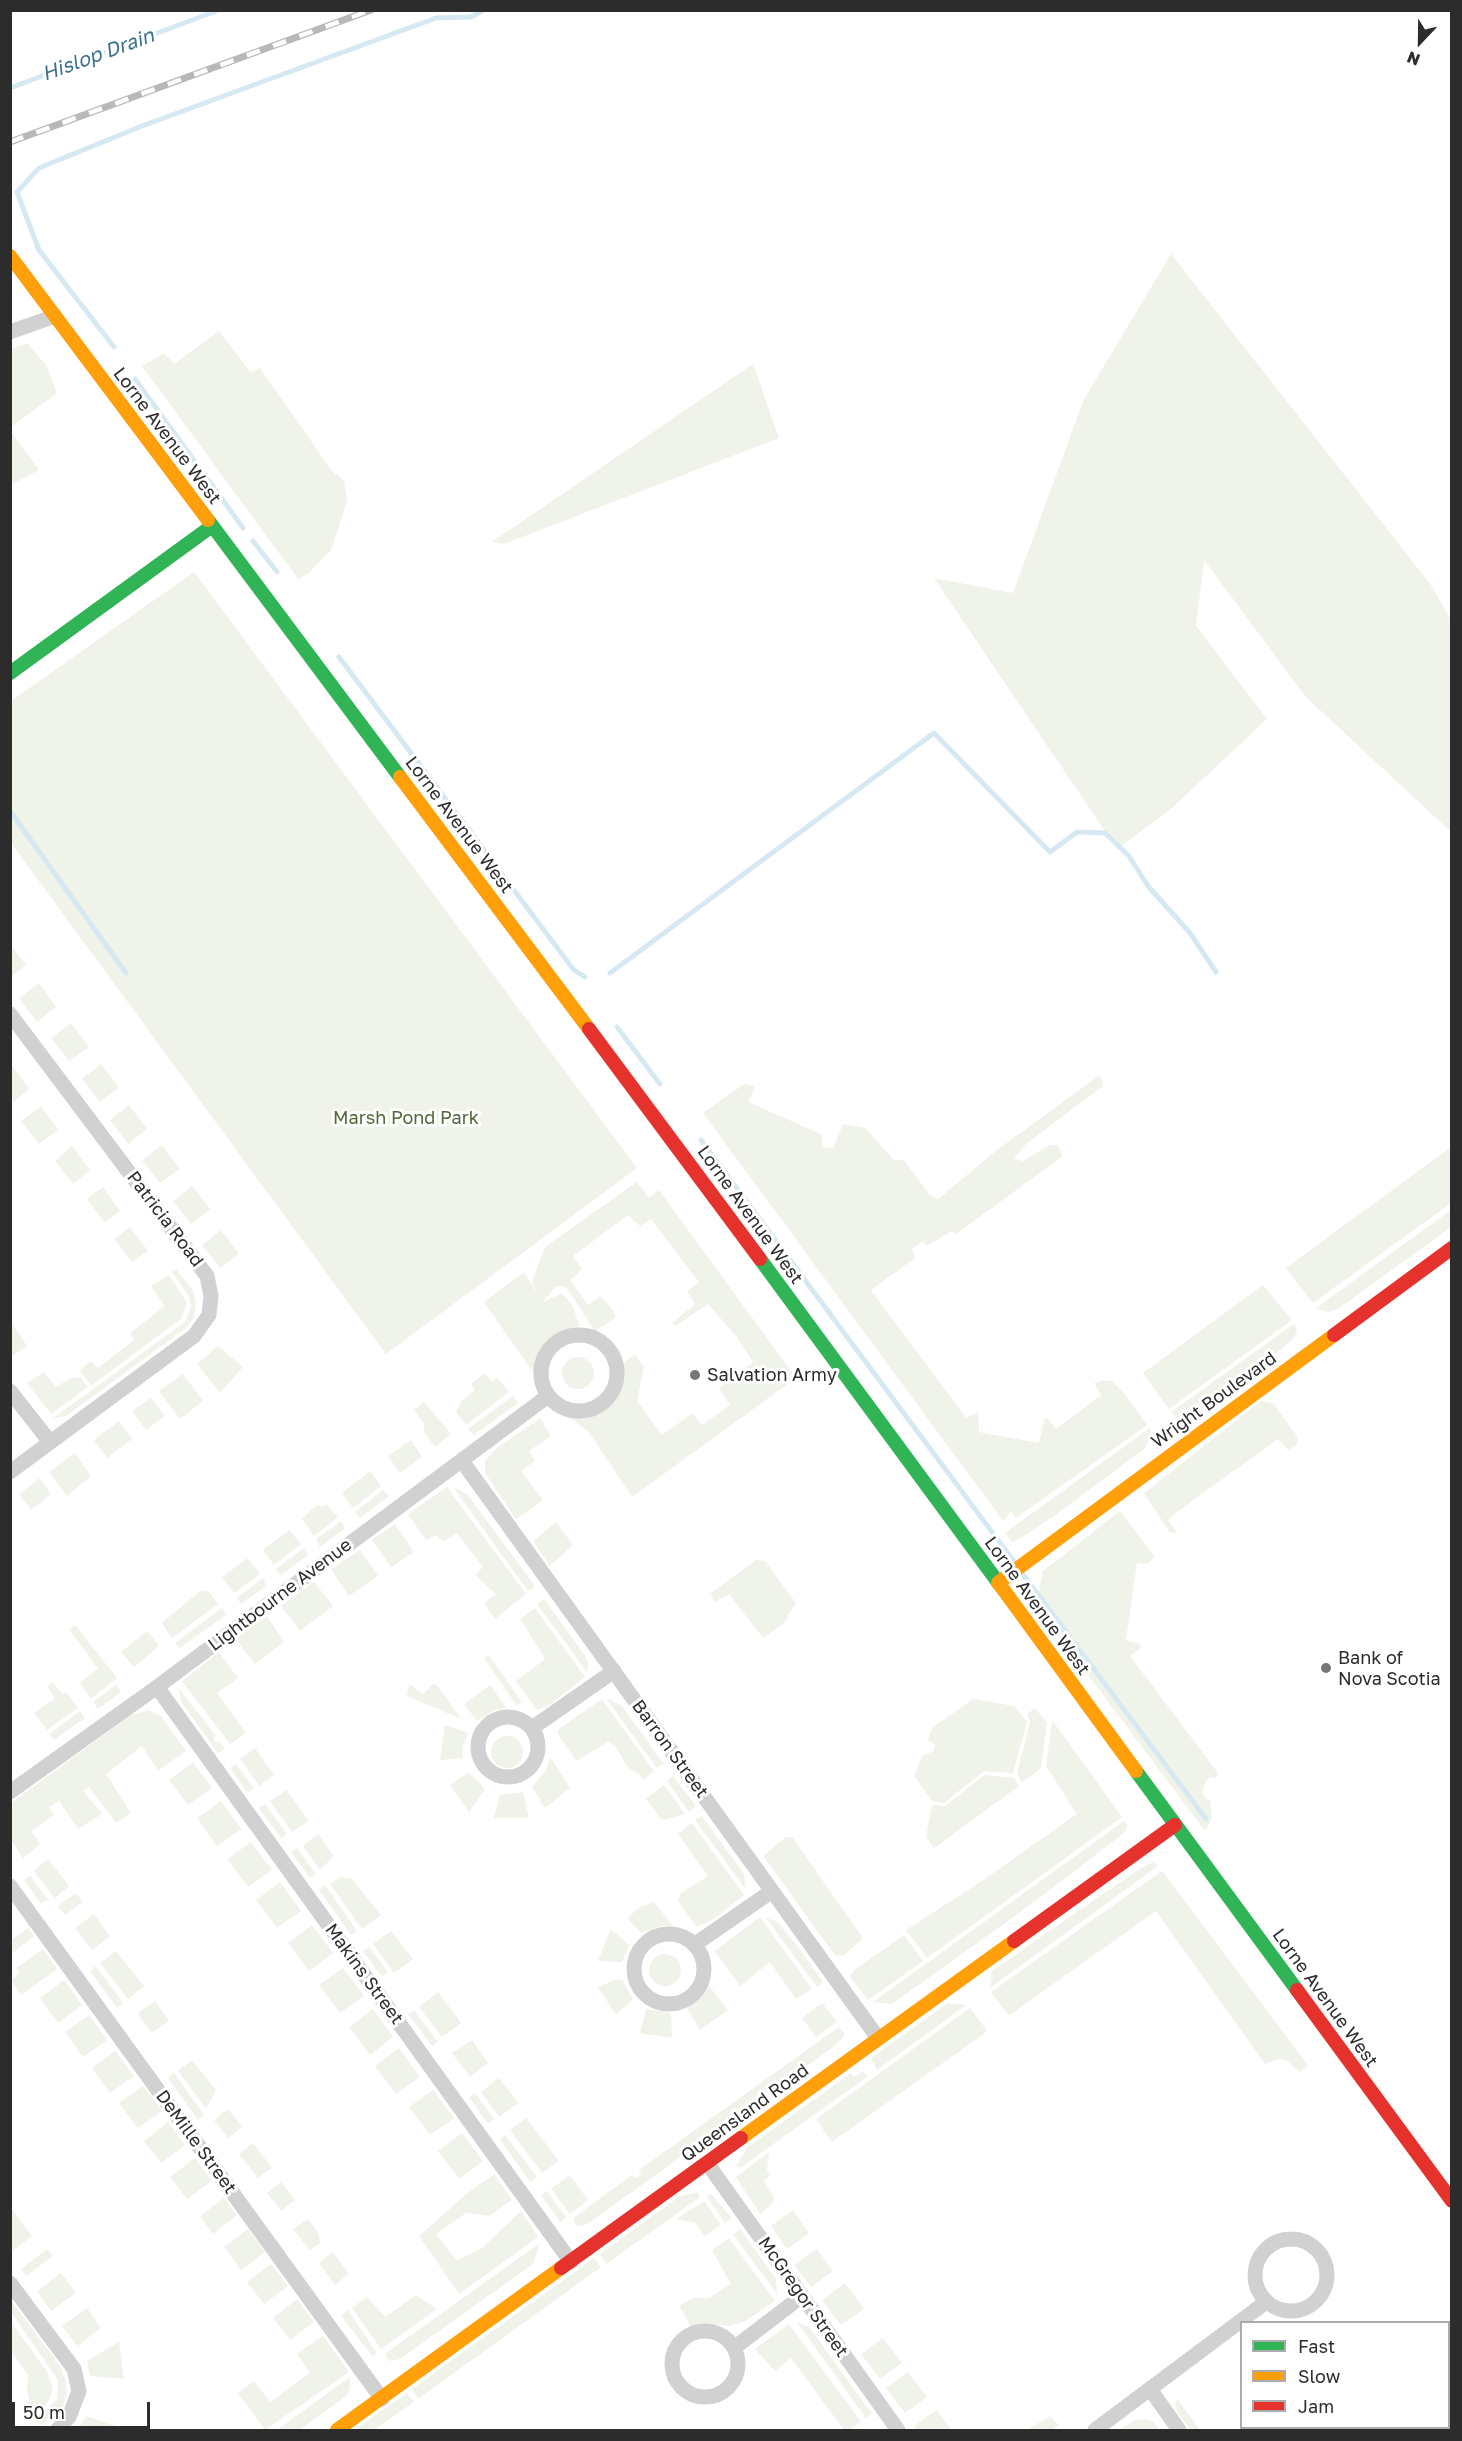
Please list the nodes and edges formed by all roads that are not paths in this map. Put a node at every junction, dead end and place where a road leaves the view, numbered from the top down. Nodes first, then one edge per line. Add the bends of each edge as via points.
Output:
1 (10, 256) edge
2 (55, 316) junction
3 (10, 332) edge
4 (212, 526) junction
5 (10, 673) edge
6 (10, 1014) edge
7 (1452, 1248) edge
8 (10, 1391) edge
9 (548, 1395) junction
10 (50, 1442) junction
11 (462, 1461) junction
12 (10, 1472) edge
13 (998, 1583) junction
14 (614, 1671) junction
15 (157, 1687) junction
16 (532, 1728) junction
17 (10, 1792) edge
18 (1175, 1825) junction
19 (10, 1886) edge
20 (772, 1891) junction
21 (694, 1945) junction
22 (878, 2038) junction
23 (707, 2163) junction
24 (1452, 2201) edge
25 (571, 2262) junction
26 (10, 2283) edge
27 (802, 2296) junction
28 (1266, 2302) junction
29 (1241, 2321) edge
30 (1240, 2322) edge
31 (734, 2348) junction
32 (1150, 2389) junction
33 (382, 2399) junction
34 (57, 2430) edge
35 (337, 2430) edge
36 (898, 2430) edge
37 (1095, 2430) edge
38 (1179, 2430) edge

1 - 2 main road, Lorne Avenue West
2 - 3 street
2 - 4 main road, Lorne Avenue West
4 - 5 main road
4 - 13 main road, Lorne Avenue West via 666,1131
6 - 10 street, Patricia Road via 207,1275 211,1296 209,1315 194,1336
7 - 13 main road, Wright Boulevard
8 - 10 street
9 - 9 street via 558,1405 576,1411 595,1408 606,1401 617,1380 614,1357 608,1348 586,1336 561,1340 544,1359 542,1383
9 - 11 street, Lightbourne Avenue
10 - 12 street, Patricia Road
11 - 14 street, Barron Street
11 - 15 street, Lightbourne Avenue
13 - 18 main road, Lorne Avenue West
14 - 16 street
14 - 20 street, Barron Street
15 - 17 street, Lightbourne Avenue
15 - 25 street, Makins Street
16 - 16 street via 538,1755 527,1771 505,1777 482,1762 478,1744 488,1724 515,1716
18 - 22 main road, Queensland Road
18 - 24 main road, Lorne Avenue West
19 - 33 street, DeMille Street
20 - 21 street
20 - 22 street, Barron Street
21 - 21 street via 673,1934 646,1942 634,1963 641,1990 663,2003 676,2003 690,1996 702,1978 703,1964
22 - 23 main road, Queensland Road
23 - 25 main road, Queensland Road
23 - 27 street, McGregor Street
25 - 33 main road, Queensland Road
26 - 34 street via 74,2369 80,2391 69,2417
27 - 31 street
27 - 36 street, McGregor Street
28 - 28 street via 1289,2311 1314,2303 1326,2282 1325,2262 1319,2251 1299,2239 1280,2239 1270,2244 1258,2257 1254,2269 1257,2287
28 - 29 street
30 - 32 street
31 - 31 street via 718,2333 696,2331 678,2343 670,2364 678,2385 696,2397 718,2395 734,2380 738,2359
32 - 37 street
32 - 38 street
33 - 35 main road, Queensland Road

